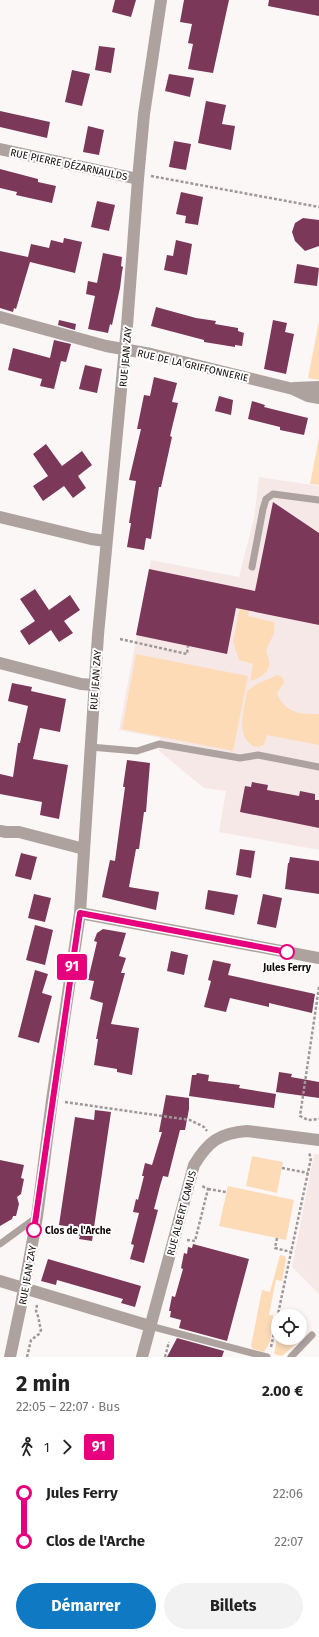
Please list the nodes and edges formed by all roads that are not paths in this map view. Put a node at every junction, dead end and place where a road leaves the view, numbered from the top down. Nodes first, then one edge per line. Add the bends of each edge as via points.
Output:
1 (161, 0) edge
2 (0, 149) edge
3 (142, 177) junction
4 (0, 317) edge
5 (125, 349) junction
6 (319, 387) edge
7 (292, 389) junction
8 (319, 398) edge
9 (319, 500) edge
10 (0, 517) edge
11 (106, 541) junction
12 (252, 567) dead end
13 (0, 663) edge
14 (94, 685) junction
15 (90, 747) junction
16 (319, 767) edge
17 (0, 831) edge
18 (84, 849) junction
19 (80, 913) junction
20 (319, 958) edge
21 (319, 1140) edge
22 (37, 1217) junction
23 (0, 1244) edge
24 (0, 1281) edge
25 (24, 1288) junction
26 (150, 1326) junction
27 (312, 1335) dead end
28 (10, 1357) edge
29 (142, 1357) edge
30 (267, 1357) edge
31 (291, 1357) edge

1 - 3 street, RUE JEAN ZAY via 144,114
2 - 3 street, RUE PIERRE DÉZARNAULDS
3 - 5 street, RUE JEAN ZAY
4 - 5 street, RUE DE LA GRIFFONNERIE
5 - 7 street, RUE DE LA GRIFFONNERIE
5 - 11 street, RUE JEAN ZAY
6 - 7 street, RUE DE LA GRIFFONNERIE
7 - 8 street, RUE DE LA GRIFFONNERIE
9 - 12 lane via 273,494 266,499
10 - 11 street
11 - 14 street, RUE JEAN ZAY
13 - 14 street via 80,684
14 - 15 street, RUE JEAN ZAY
15 - 16 lane via 137,751 159,744 240,758 258,755
15 - 18 street, RUE JEAN ZAY
17 - 18 street via 19,832
18 - 19 street, RUE JEAN ZAY
19 - 20 street
19 - 22 street, RUE JEAN ZAY
21 - 26 street, RUE ALBERT CAMUS via 247,1130 214,1140 202,1152 194,1165
22 - 23 lane
22 - 25 street, RUE JEAN ZAY
24 - 25 street
25 - 26 street
25 - 28 street, RUE JEAN ZAY
26 - 29 street, RUE ALBERT CAMUS
26 - 30 lane
27 - 31 lane

